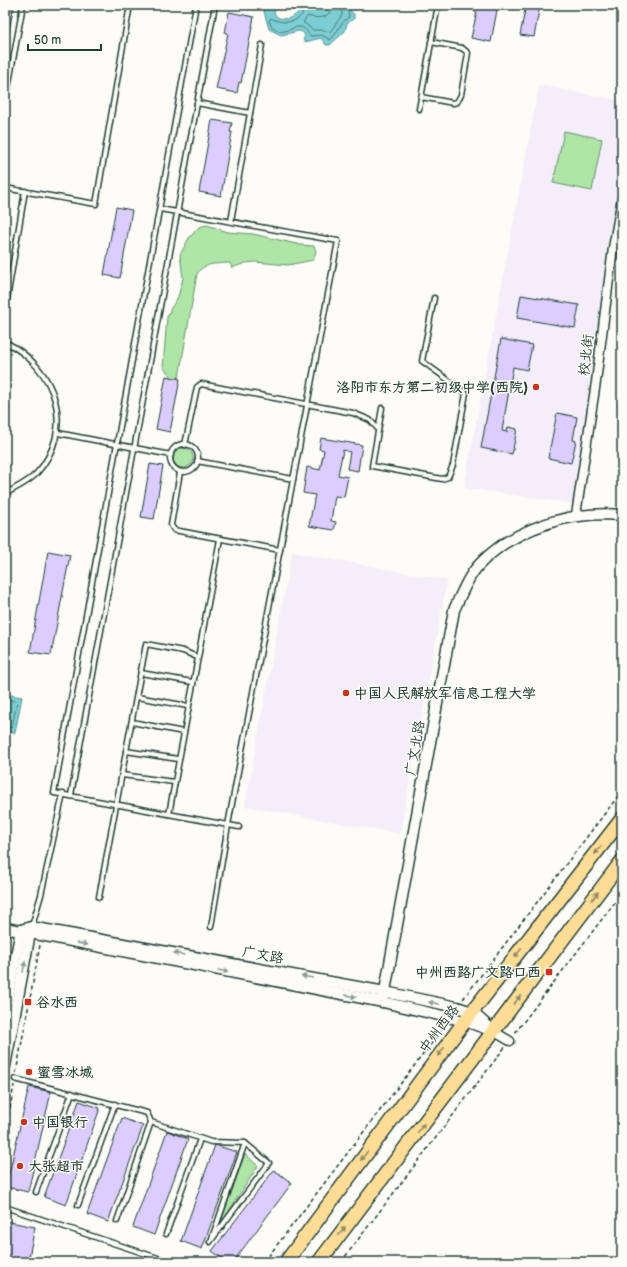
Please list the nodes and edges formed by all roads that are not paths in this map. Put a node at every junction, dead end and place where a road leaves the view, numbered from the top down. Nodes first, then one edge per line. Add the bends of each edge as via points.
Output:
1 (23, 5) edge
2 (130, 5) edge
3 (196, 5) edge
4 (215, 5) edge
5 (438, 5) edge
6 (431, 42) junction
7 (262, 45) dead end
8 (6, 87) edge
9 (421, 97) junction
10 (197, 103) junction
11 (5, 104) edge
12 (418, 109) dead end
13 (250, 112) junction
14 (5, 188) edge
15 (25, 191) junction
16 (622, 198) edge
17 (160, 209) junction
18 (178, 212) junction
19 (231, 221) junction
20 (434, 298) dead end
21 (5, 311) edge
22 (5, 342) edge
23 (308, 404) junction
24 (382, 408) dead end
25 (378, 429) junction
26 (58, 433) junction
27 (118, 444) junction
28 (185, 445) junction
29 (135, 447) junction
30 (171, 455) junction
31 (197, 461) junction
32 (180, 472) junction
33 (293, 479) junction
34 (5, 494) edge
35 (576, 515) junction
36 (622, 515) edge
37 (220, 538) junction
38 (280, 550) junction
39 (197, 657) junction
40 (141, 673) junction
41 (192, 682) junction
42 (136, 697) junction
43 (188, 706) junction
44 (132, 722) junction
45 (183, 732) junction
46 (126, 751) junction
47 (178, 760) junction
48 (122, 775) junction
49 (174, 782) junction
50 (63, 794) junction
51 (71, 795) junction
52 (116, 804) junction
53 (169, 814) junction
54 (622, 819) edge
55 (228, 825) junction
56 (239, 827) dead end
57 (622, 861) edge
58 (99, 897) dead end
59 (211, 927) dead end
60 (5, 928) edge
61 (27, 930) junction
62 (384, 997) junction
63 (5, 1012) edge
64 (468, 1016) junction
65 (493, 1031) junction
66 (510, 1041) road end
67 (5, 1066) edge
68 (14, 1079) road end
69 (72, 1093) junction
70 (115, 1104) junction
71 (151, 1122) junction
72 (200, 1138) junction
73 (245, 1142) junction
74 (36, 1192) dead end
75 (78, 1205) dead end
76 (5, 1207) edge
77 (117, 1221) dead end
78 (166, 1234) dead end
79 (170, 1262) edge
80 (286, 1262) edge
81 (319, 1262) edge

1 - 8 lane
2 - 15 lane via 96,204
3 - 17 lane
4 - 10 lane
5 - 6 lane
6 - 9 lane
6 - 9 lane via 462,48 468,53 461,95 457,102 453,103
7 - 13 lane
8 - 11 lane
9 - 12 lane
10 - 13 lane
10 - 18 lane
13 - 19 lane
14 - 15 lane
15 - 21 lane
16 - 35 street, 校北街
17 - 18 lane
17 - 27 lane
18 - 19 lane
18 - 29 lane
19 - 23 lane via 338,241
20 - 25 lane via 422,361 466,393 451,475 442,479 372,466
22 - 26 lane via 25,353 43,373 56,403
23 - 25 lane via 362,416 374,423
23 - 28 lane via 201,384 197,387
23 - 33 lane
24 - 25 lane
26 - 27 lane
26 - 34 lane via 53,448 35,474
27 - 29 lane
27 - 50 lane via 54,793
28 - 30 lane via 176,447
28 - 31 lane via 193,448 198,456
29 - 30 lane
29 - 51 lane
30 - 32 lane via 173,467
31 - 32 lane via 193,469
31 - 33 lane
32 - 37 lane via 171,528
33 - 38 lane
35 - 36 street, 广文北路
35 - 62 street, 广文北路 via 541,524 490,552 470,576 454,610
37 - 38 lane
37 - 39 lane
38 - 55 lane
39 - 40 lane via 183,651 146,644
39 - 41 lane
40 - 41 lane
40 - 42 lane
41 - 43 lane
42 - 43 lane
42 - 44 lane
43 - 45 lane
44 - 45 lane
44 - 46 lane
45 - 47 lane
46 - 47 lane
46 - 48 lane
47 - 49 lane
48 - 49 lane
48 - 52 lane
49 - 53 lane
50 - 51 lane
50 - 61 lane via 41,895
51 - 52 lane
52 - 53 lane
52 - 58 lane
53 - 55 lane
54 -> 64 main road, 中州西路
55 - 56 lane
55 - 59 lane
65 -> 57 main road
60 - 61 street, 广文路
62 -> 61 street, 广文路
61 -> 62 street, 广文路 via 42,936
61 - 63 street
67 -> 61 street
62 - 64 street, 广文路
64 - 65 street, 广文路
64 -> 80 main road, 中州西路
65 - 66 street, 广文路
81 -> 65 main road
68 - 69 lane
69 - 70 lane
69 - 74 lane
70 - 71 lane via 147,1113
70 - 75 lane
71 - 72 lane
71 - 77 lane
72 - 73 lane via 211,1142
72 - 78 lane
73 - 73 lane via 218,1221 210,1242 269,1163
76 - 79 lane

